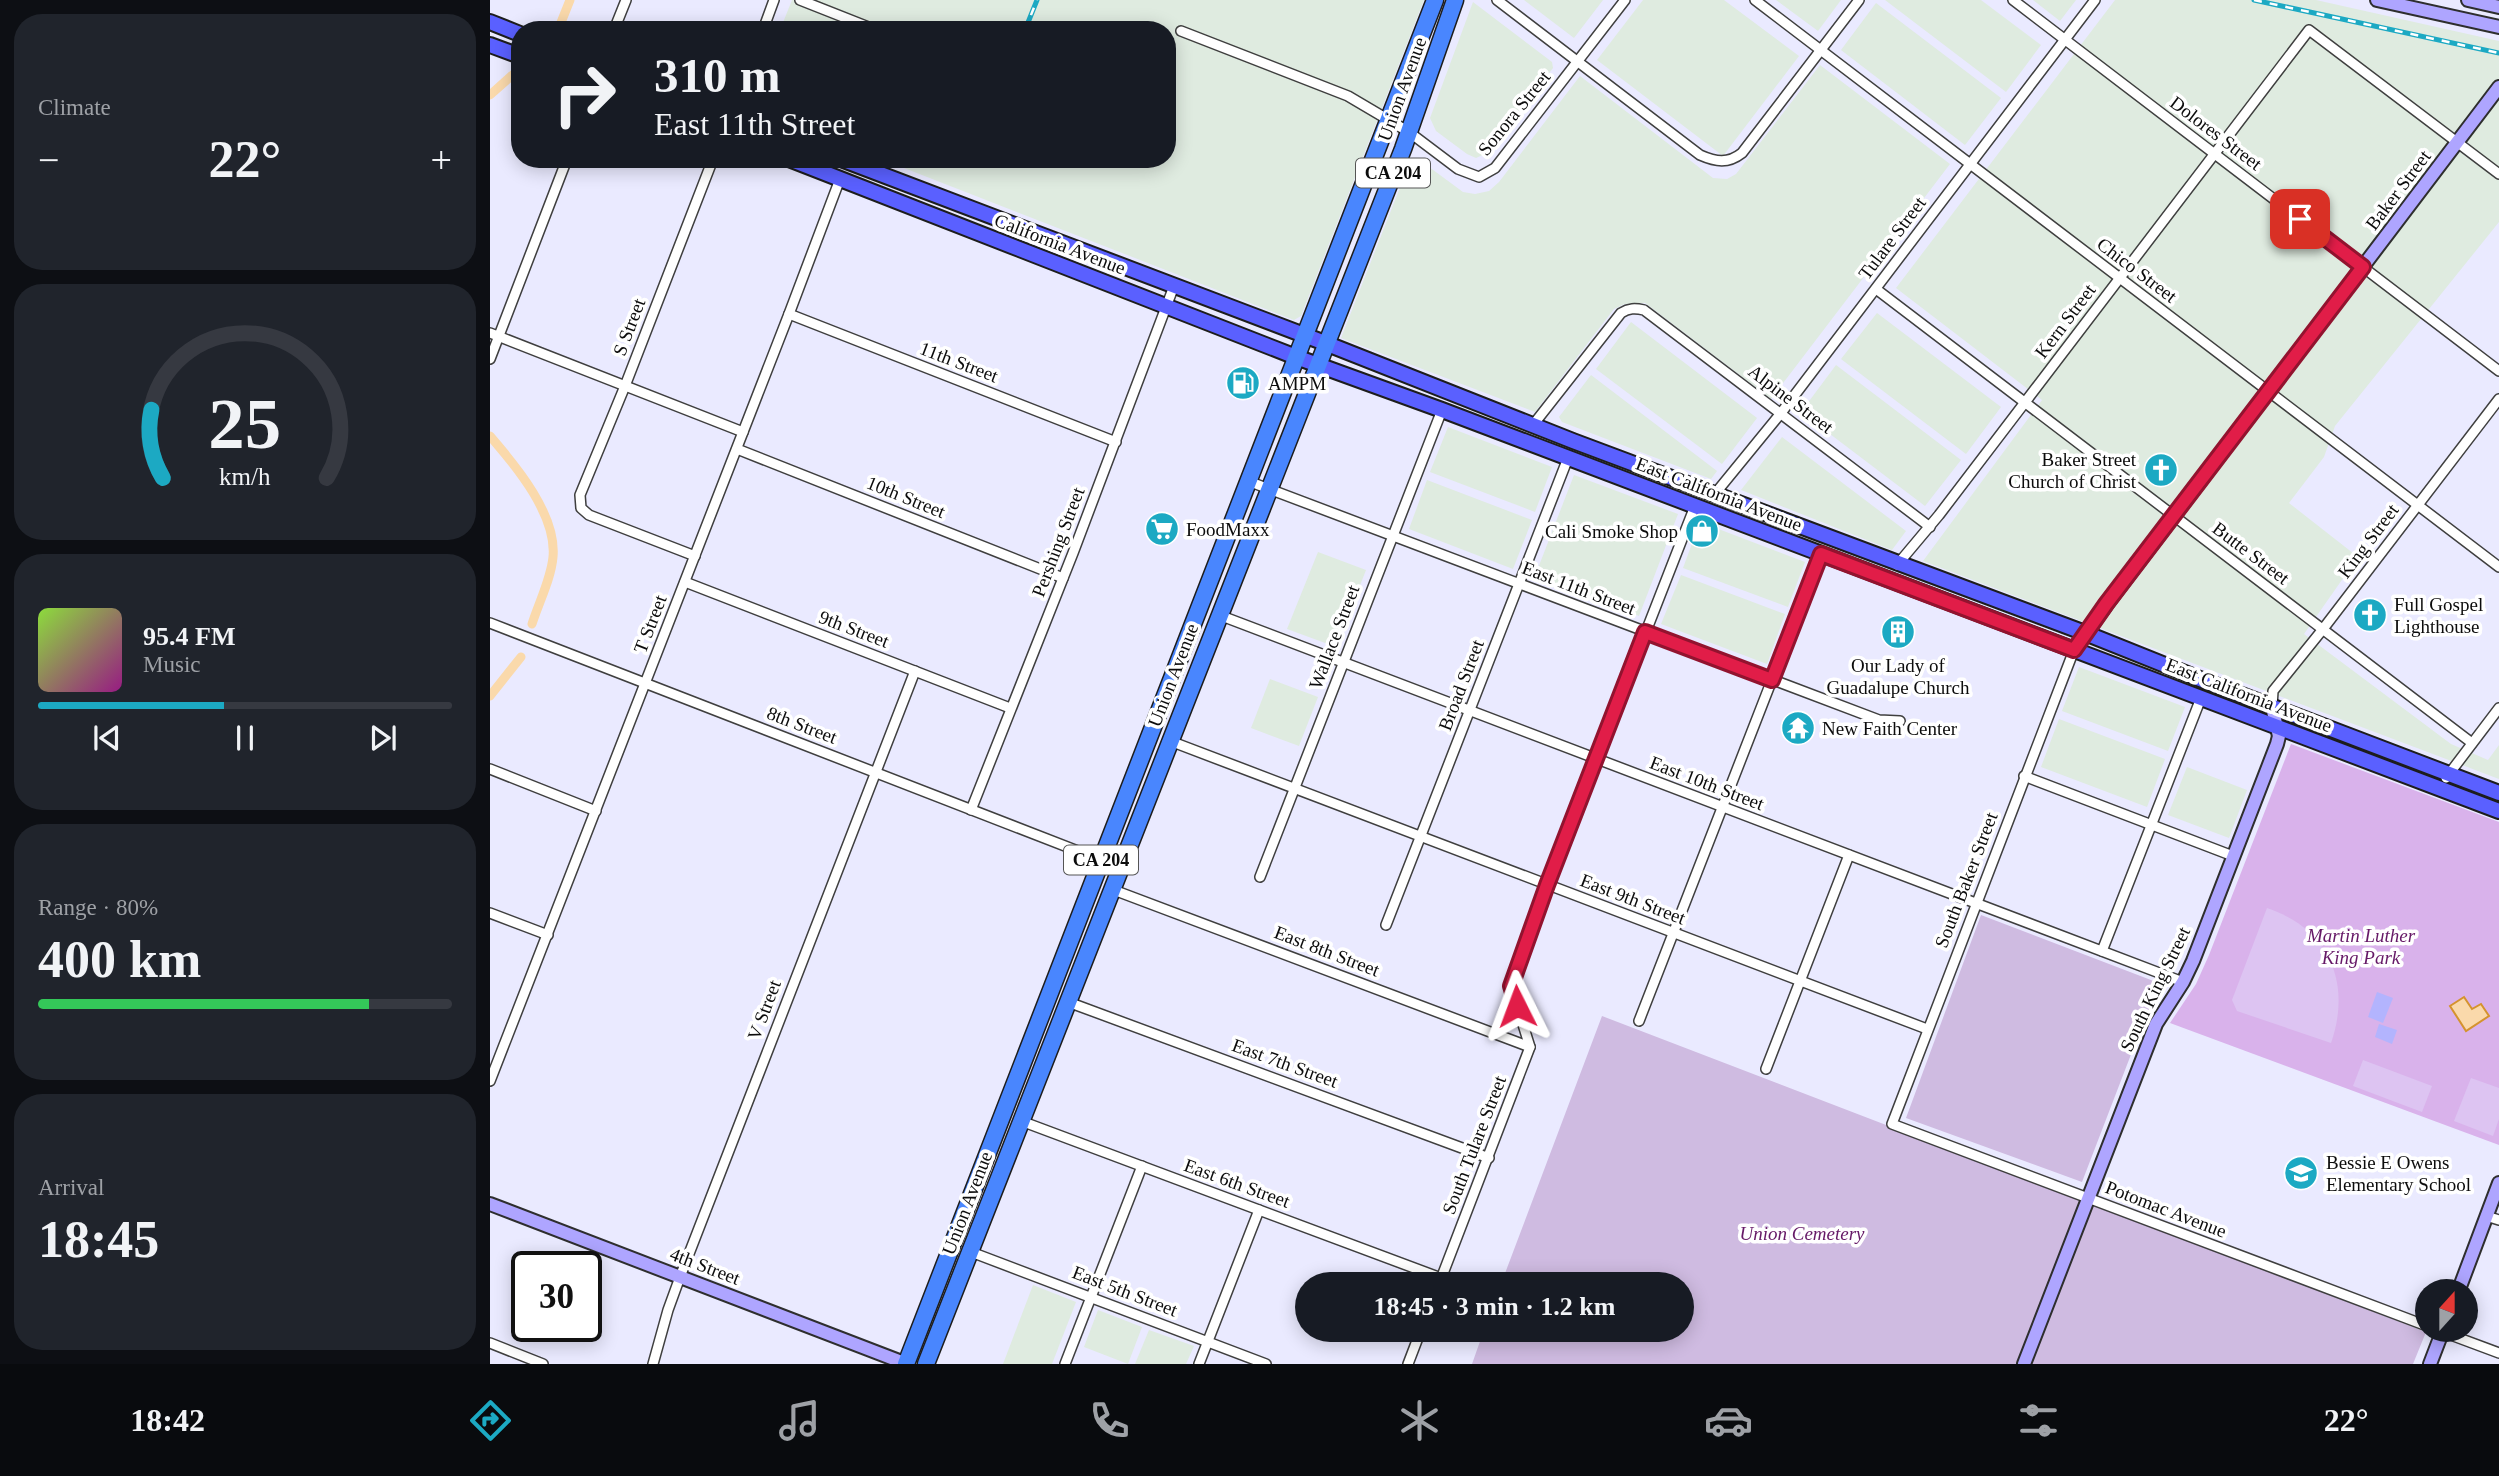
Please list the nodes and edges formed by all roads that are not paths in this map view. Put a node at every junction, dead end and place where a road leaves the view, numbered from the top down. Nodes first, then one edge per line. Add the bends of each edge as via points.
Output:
1 (626, 0) edge
2 (774, 0) edge
3 (800, 0) edge
4 (1435, 0) edge
5 (1455, 0) edge
6 (1497, 0) edge
7 (1625, 0) edge
8 (1755, 0) edge
9 (1859, 0) edge
10 (2013, 0) edge
11 (2095, 0) edge
12 (2376, 0) edge
13 (2468, 0) edge
14 (2499, 7) edge
15 (618, 21) edge
16 (766, 21) edge
17 (853, 21) edge
18 (490, 22) edge
19 (2499, 27) edge
20 (511, 30) edge
21 (1181, 30) dead end
22 (2065, 40) junction
23 (490, 45) edge
24 (1821, 51) junction
25 (511, 53) edge
26 (1578, 61) junction
27 (2499, 87) edge
28 (1389, 120) junction
29 (1409, 132) junction
30 (2458, 143) junction
31 (2214, 154) junction
32 (1970, 164) junction
33 (563, 168) edge
34 (710, 168) edge
35 (812, 168) edge
36 (864, 168) edge
37 (2499, 174) edge
38 (887, 177) junction
39 (840, 179) junction
40 (942, 219) junction
41 (1004, 222) junction
42 (2363, 267) junction
43 (2120, 278) junction
44 (1174, 286) junction
45 (1876, 289) junction
46 (1166, 306) junction
47 (789, 314) junction
48 (494, 335) edge
49 (1305, 335) junction
50 (1325, 343) junction
51 (1296, 357) junction
52 (490, 359) edge
53 (1317, 364) junction
54 (2499, 371) edge
55 (625, 386) junction
56 (2269, 391) junction
57 (2499, 398) edge
58 (2025, 402) junction
59 (1442, 410) junction
60 (1781, 413) junction
61 (1472, 421) junction
62 (1534, 425) junction
63 (743, 432) junction
64 (1116, 442) junction
65 (737, 449) junction
66 (1568, 458) junction
67 (1632, 464) junction
68 (1248, 481) junction
69 (1648, 488) junction
70 (1268, 489) junction
71 (1714, 495) junction
72 (2418, 505) junction
73 (1695, 506) junction
74 (2174, 516) junction
75 (1930, 527) junction
76 (1392, 536) junction
77 (1821, 554) junction
78 (695, 556) junction
79 (1882, 559) junction
80 (1897, 565) junction
81 (2499, 567) edge
82 (1063, 578) junction
83 (685, 582) junction
84 (1519, 584) junction
85 (1219, 615) junction
86 (490, 623) edge
87 (2323, 629) junction
88 (1645, 632) junction
89 (2085, 633) junction
90 (2074, 650) junction
91 (1343, 663) junction
92 (915, 671) junction
93 (1772, 680) junction
94 (646, 683) junction
95 (2201, 698) junction
96 (2272, 706) junction
97 (1010, 708) junction
98 (2499, 708) edge
99 (1470, 711) junction
100 (1900, 721) dead end
101 (2277, 727) junction
102 (1170, 741) junction
103 (2472, 743) junction
104 (1596, 759) junction
105 (490, 769) edge
106 (875, 772) junction
107 (2449, 773) junction
108 (2024, 776) junction
109 (1294, 789) junction
110 (2441, 789) junction
111 (2499, 793) edge
112 (1723, 807) junction
113 (971, 810) junction
114 (596, 811) junction
115 (2499, 811) edge
116 (2151, 825) junction
117 (1421, 837) junction
118 (1849, 855) junction
119 (2233, 856) junction
120 (1101, 860) junction
121 (1260, 877) dead end
122 (1547, 885) junction
123 (1111, 889) junction
124 (1975, 903) junction
125 (490, 913) edge
126 (1387, 925) dead end
127 (1674, 933) junction
128 (548, 935) junction
129 (1088, 950) junction
130 (2102, 951) junction
131 (1800, 981) junction
132 (2183, 982) junction
133 (1068, 1002) junction
134 (1640, 1021) dead end
135 (1927, 1029) junction
136 (1530, 1047) junction
137 (1766, 1069) dead end
138 (490, 1081) edge
139 (1021, 1121) junction
140 (1892, 1124) joint
141 (1489, 1158) junction
142 (1142, 1166) junction
143 (2499, 1183) edge
144 (2088, 1198) junction
145 (490, 1204) edge
146 (1259, 1210) junction
147 (2493, 1218) edge
148 (971, 1252) junction
149 (1417, 1272) edge
150 (1444, 1272) edge
151 (680, 1277) junction
152 (2464, 1279) edge
153 (1091, 1297) junction
154 (2415, 1321) edge
155 (1208, 1342) junction
156 (1416, 1342) edge
157 (2437, 1342) edge
158 (2470, 1342) edge
159 (490, 1343) edge
160 (2499, 1353) edge
161 (543, 1364) edge
162 (653, 1364) edge
163 (906, 1364) edge
164 (926, 1364) edge
165 (1065, 1364) edge
166 (1199, 1364) edge
167 (1266, 1364) edge
168 (1408, 1364) edge
169 (2024, 1364) edge
170 (2430, 1364) edge

1 - 15 street
2 - 16 street
3 - 17 street
4 - 28 highway, Union Avenue / CA 204
5 - 29 highway, Union Avenue / CA 204
6 - 26 street
7 - 26 street, Sonora Street
8 - 24 street, Chico Street
9 - 24 street
10 - 22 street, Dolores Street
11 - 22 street, Tulare Street
12 - 19 street
13 - 14 street
18 - 20 main road
21 - 28 street via 1348,96
22 - 31 street, Dolores Street
22 - 32 street, Tulare Street
23 - 25 main road
24 - 26 street via 1742,153 1719,162 1700,155
24 - 32 street, Chico Street
26 - 29 street, Sonora Street via 1495,168 1479,177 1458,169
27 - 30 street, Baker Street
28 - 29 street
28 - 49 highway, Union Avenue / CA 204
29 - 50 highway, Union Avenue / CA 204
30 - 31 street, Kern Street via 2309,30
30 - 37 street
30 - 42 street, Baker Street
31 - 42 street, Dolores Street
31 - 43 street, Kern Street
32 - 43 street, Chico Street
32 - 45 street, Tulare Street
33 - 48 street
34 - 55 street, S Street
35 - 39 main road, California Avenue
36 - 38 main road, California Avenue
38 - 39 main road via 873,179 846,171
38 - 41 main road, California Avenue
39 - 40 main road, California Avenue
39 - 47 street, T Street
40 - 41 main road via 958,216 997,228
40 - 46 main road, California Avenue
41 - 44 main road, California Avenue
42 - 54 street, Dolores Street
42 - 56 street, Baker Street
43 - 56 street, Chico Street
43 - 58 street, Kern Street
44 - 46 street, Pershing Street
44 - 49 main road, California Avenue
45 - 58 street, Butte Street
45 - 60 street, Tulare Street
46 - 51 main road, California Avenue
46 - 64 street, Pershing Street
47 - 63 street, T Street
47 - 64 street, 11th Street
48 - 52 street
48 - 55 street
49 - 50 main road, California Avenue
49 - 51 highway, Union Avenue / CA 204
50 - 53 highway, Union Avenue / CA 204
50 - 62 main road, East California Avenue
51 - 53 main road, California Avenue
51 - 68 highway, Union Avenue / CA 204
53 - 59 main road, East California Avenue
53 - 70 highway, Union Avenue / CA 204
55 - 63 street
55 - 78 street, S Street via 580,495 581,508
56 - 72 street, Chico Street
56 - 74 street, Baker Street
57 - 72 street, King Street
58 - 74 street, Butte Street
58 - 75 street, Kern Street
59 - 61 main road, East California Avenue
59 - 76 street, Wallace Street
60 - 62 street, Alpine Street via 1644,310 1628,309
60 - 71 street, Tulare Street
60 - 75 street, Alpine Street
61 - 62 main road via 1486,418 1528,432
61 - 66 main road, East California Avenue
62 - 67 main road, East California Avenue
63 - 65 street, T Street
64 - 82 street, Pershing Street
65 - 78 street, T Street
65 - 82 street, 10th Street
66 - 67 main road via 1577,453
66 - 69 main road, East California Avenue
66 - 84 street, Broad Street
67 - 71 main road, East California Avenue
68 - 70 street, East 11th Street
68 - 120 highway, Union Avenue / CA 204
69 - 71 main road via 1704,499
69 - 73 main road, East California Avenue
70 - 76 street, East 11th Street
70 - 85 highway, Union Avenue / CA 204
71 - 79 main road, East California Avenue
72 - 81 street, Chico Street
72 - 87 street, King Street
73 - 77 main road, East California Avenue
73 - 88 street
74 - 87 street, Butte Street
74 - 89 street, Baker Street
75 - 80 street, Kern Street
76 - 84 street, East 11th Street
76 - 91 street, Wallace Street
77 - 79 main road via 1827,549
77 - 90 main road, East California Avenue
77 - 93 street
78 - 83 street, T Street
79 - 80 main road, East California Avenue
80 - 89 main road, East California Avenue
82 - 97 street, Pershing Street
83 - 92 street, 9th Street
83 - 94 street, T Street
84 - 88 street, East 11th Street
84 - 99 street, Broad Street
85 - 91 street, East 10th Street
85 - 102 highway, Union Avenue / CA 204
86 - 94 street, 8th Street
87 - 96 street, King Street via 2273,691
87 - 103 street, Butte Street
88 - 93 street, East 11th Street
88 - 104 street
89 - 90 street, Baker Street
89 - 96 main road, East California Avenue
90 - 95 main road, East California Avenue
90 - 108 street, South Baker Street
91 - 99 street, East 10th Street
91 - 109 street, Wallace Street
92 - 97 street, 9th Street
92 - 106 street, V Street
93 - 100 street, East 11th Street via 1879,720
93 - 112 street
94 - 106 street, 8th Street
94 - 114 street, T Street
95 - 101 main road, East California Avenue
95 - 116 street
96 - 101 street, South King Street
96 - 107 main road, East California Avenue
97 - 113 street, Pershing Street
98 - 103 street
99 - 104 street, East 10th Street
99 - 117 street, Broad Street
101 - 110 main road, East California Avenue
101 - 119 street, South King Street via 2277,744
102 - 109 street, East 9th Street
102 - 123 highway, Union Avenue / CA 204
103 - 107 street
104 - 112 street, East 10th Street
104 - 122 street
105 - 114 street
106 - 113 street, 8th Street
106 - 151 street, V Street
107 - 110 street
107 - 111 main road, East California Avenue
108 - 116 street
108 - 124 street, South Baker Street
109 - 117 street, East 9th Street
109 - 121 street, Wallace Street
110 - 115 main road, East California Avenue
112 - 118 street, East 10th Street
112 - 127 street
113 - 120 street, 8th Street
114 - 128 street, T Street
116 - 119 street
116 - 130 street
117 - 122 street, East 9th Street
117 - 126 street, Broad Street
118 - 124 street, East 10th Street
118 - 131 street
119 - 132 street, South King Street
120 - 129 highway via 1106,874 1085,931
120 - 163 highway, Union Avenue / CA 204
122 - 127 street, East 9th Street
122 - 136 street via 1511,986
123 - 129 highway, Union Avenue / CA 204
123 - 136 street, East 8th Street
124 - 130 street, East 10th Street
124 - 135 street, South Baker Street
125 - 128 street
127 - 131 street, East 9th Street
127 - 134 street
128 - 138 street, T Street
129 - 133 highway, Union Avenue / CA 204
130 - 132 street, East 10th Street
131 - 135 street, East 9th Street
131 - 137 street
132 - 144 street, South King Street via 2156,1024
133 - 139 highway, Union Avenue / CA 204
133 - 141 street, East 7th Street
135 - 140 street, South Baker Street
136 - 141 street, South Tulare Street
139 - 142 street, East 6th Street
139 - 148 highway, Union Avenue / CA 204
140 - 144 street, Potomac Avenue
141 - 150 street, South Tulare Street
142 - 146 street, East 6th Street
142 - 153 street
143 - 147 street
144 - 154 street, Potomac Avenue
144 - 169 street, South King Street
145 - 151 street, 4th Street
146 - 149 street, East 6th Street
146 - 155 street
147 - 152 street
148 - 153 street, East 5th Street
148 - 164 highway, Union Avenue / CA 204
151 - 162 street, V Street
151 - 163 street, 4th Street
153 - 155 street, East 5th Street
153 - 165 street
155 - 166 street
155 - 167 street, East 5th Street
156 - 168 street
157 - 170 street
158 - 160 street
159 - 161 street

